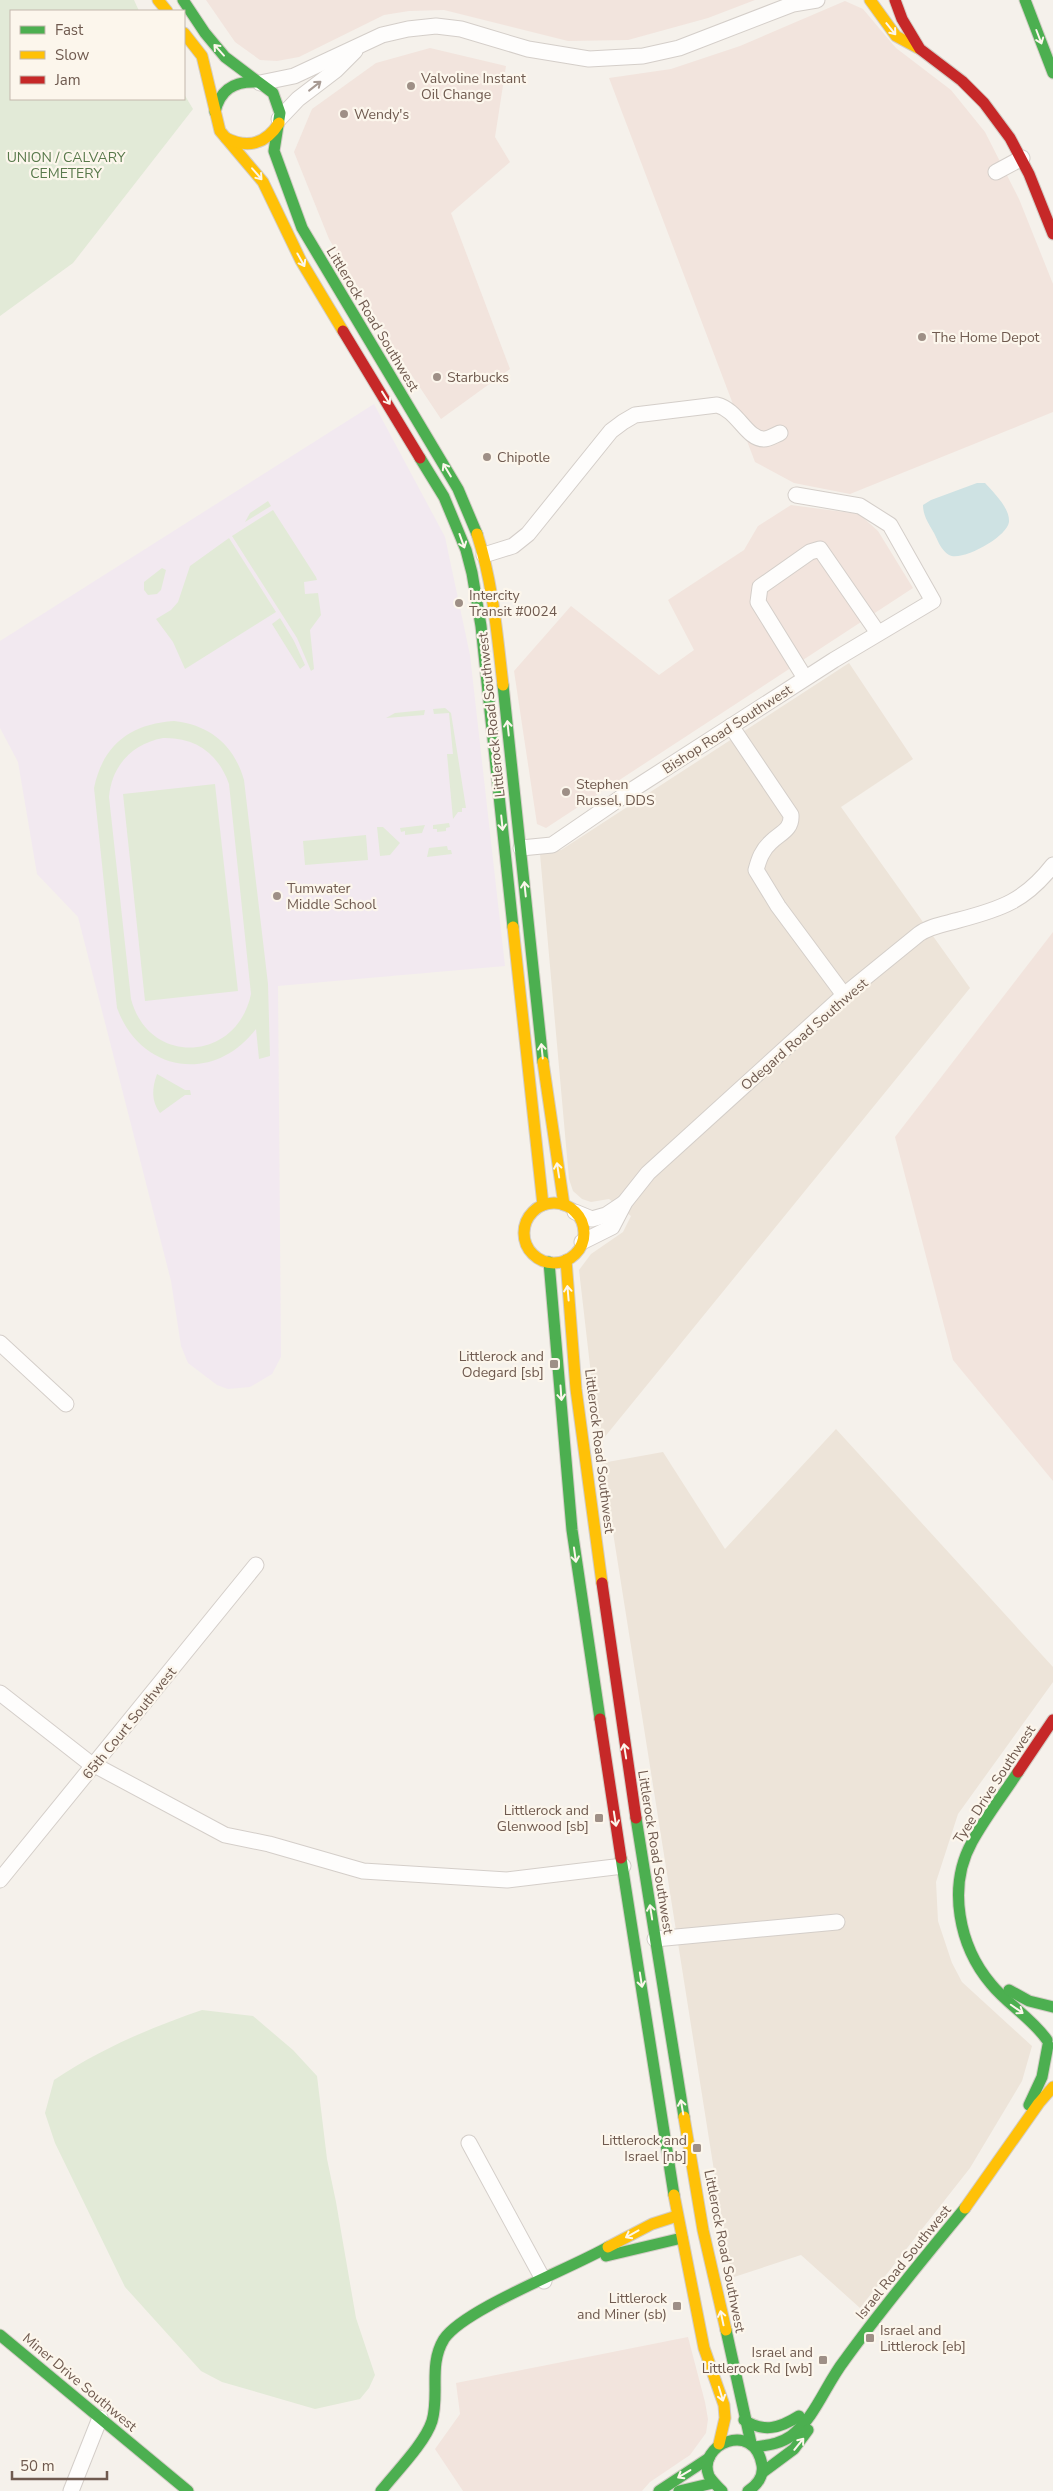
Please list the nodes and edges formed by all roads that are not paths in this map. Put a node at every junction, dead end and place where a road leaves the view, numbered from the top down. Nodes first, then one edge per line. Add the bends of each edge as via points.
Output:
1 (158, 0) edge
2 (183, 0) edge
3 (817, 0) edge
4 (870, 0) edge
5 (895, 0) edge
6 (1025, 0) edge
7 (796, 2) edge
8 (166, 10) edge
9 (185, 34) edge
10 (358, 48) junction
11 (920, 49) junction
12 (1053, 74) edge
13 (258, 82) junction
14 (215, 112) junction
15 (279, 121) junction
16 (226, 138) junction
17 (1022, 158) junction
18 (996, 172) dead end
19 (1053, 234) edge
20 (780, 434) dead end
21 (796, 495) dead end
22 (484, 555) junction
23 (878, 633) junction
24 (805, 678) junction
25 (732, 726) junction
26 (521, 848) junction
27 (1053, 865) edge
28 (844, 995) junction
29 (626, 1202) junction
30 (542, 1205) junction
31 (570, 1208) junction
32 (582, 1242) junction
33 (566, 1260) junction
34 (549, 1262) junction
35 (0, 1343) edge
36 (66, 1404) dead end
37 (256, 1565) dead end
38 (0, 1693) edge
39 (1053, 1720) edge
40 (95, 1765) junction
41 (623, 1866) junction
42 (0, 1880) edge
43 (838, 1922) dead end
44 (655, 1938) junction
45 (987, 1978) junction
46 (1052, 2016) edge
47 (1049, 2047) edge
48 (1053, 2088) edge
49 (1012, 2140) junction
50 (469, 2143) dead end
51 (677, 2216) junction
52 (682, 2238) junction
53 (580, 2263) junction
54 (544, 2281) junction
55 (0, 2335) edge
56 (818, 2403) junction
57 (100, 2418) junction
58 (744, 2420) junction
59 (719, 2444) junction
60 (753, 2445) junction
61 (709, 2458) junction
62 (763, 2472) junction
63 (717, 2488) edge
64 (750, 2490) edge
65 (71, 2491) edge
66 (188, 2491) edge
67 (381, 2491) edge
68 (659, 2491) edge
69 (679, 2491) edge

1 - 8 main road
13 -> 2 main road, Littlerock Road Southwest via 217,49
3 - 7 street
4 -> 11 main road via 897,37 907,46
5 - 11 main road
6 -> 12 main road
7 - 10 street via 679,48 643,56 589,59 558,55 462,29 436,26 382,35
9 - 14 main road, Littlerock Road Southwest via 202,56
10 - 13 street via 294,76
15 -> 10 street via 298,99
11 - 17 main road via 962,81 984,103
13 - 14 main road via 246,80 228,87 216,103
13 - 15 main road, Littlerock Road Southwest via 273,93 278,102
14 - 16 main road, Littlerock Road Southwest via 216,122
15 - 16 main road via 274,133 256,145 245,146
22 -> 15 main road, Littlerock Road Southwest via 458,489 302,228 276,163 274,151
16 -> 30 main road, Littlerock Road Southwest via 264,182 301,261 444,497 466,550 481,626
17 - 18 street
17 - 19 main road
20 - 22 street via 765,439 753,435 733,412 717,405 635,415 611,431 528,534 513,546
21 - 23 street, Bishop Road Southwest via 860,506 890,524 933,601
26 -> 22 main road, Littlerock Road Southwest via 498,638
23 - 24 street, Bishop Road Southwest
23 - 24 street via 820,549 803,556 760,587 758,602
24 - 25 street, Bishop Road Southwest
25 - 26 street, Bishop Road Southwest via 552,845
25 - 28 street via 791,815 792,822 786,830 759,856 756,870 778,906
31 -> 26 main road, Littlerock Road Southwest via 547,1100
27 - 28 street, Odegard Road Southwest via 1040,881 1011,903 924,931
28 - 29 street, Odegard Road Southwest via 648,1173
29 - 31 street via 606,1215 592,1219
29 - 32 street, Odegard Road Southwest via 612,1227
30 - 31 main road via 550,1203
30 - 34 main road via 528,1218 524,1236 532,1254
31 - 32 main road, Littlerock Road Southwest via 581,1221 584,1231
32 - 33 main road via 576,1253
33 - 34 main road
44 -> 33 main road, Littlerock Road Southwest via 620,1714 576,1389
34 -> 41 main road via 572,1530
35 - 36 street
37 - 40 street, 65th Court Southwest
38 - 40 street
39 - 45 main road, Tyee Drive Southwest via 971,1843 962,1865 958,1888 961,1927 966,1946
40 - 41 street via 225,1835 363,1871 507,1880
40 - 42 street, 65th Court Southwest
41 -> 51 main road
43 - 44 street
58 -> 44 main road, Littlerock Road Southwest via 703,2230
45 - 46 main road, Tyee Drive Southwest
45 -> 47 main road, Tyee Drive Southwest via 1006,2001 1038,2027
46 - 47 main road, Israel Road Southwest
47 - 49 main road, Israel Road Southwest via 1042,2078
48 - 49 main road, Israel Road Southwest
49 - 56 main road, Israel Road Southwest via 967,2206 842,2363
50 - 54 street
51 - 52 main road
51 -> 53 main road via 644,2227
52 - 53 main road
52 -> 59 main road via 704,2348 724,2405 725,2418
53 - 54 main road
54 - 67 main road via 458,2325 445,2337 434,2369 437,2398 430,2430
55 - 57 main road, Miner Drive Southwest
56 - 58 main road via 779,2428 758,2428
56 - 60 main road, Israel Road Southwest via 792,2435 777,2444
62 -> 56 main road, Israel Road Southwest via 800,2444
57 - 65 street
57 - 66 main road, Miner Drive Southwest
58 - 60 main road, Littlerock Road Southwest
59 - 60 main road, Israel Road Southwest via 735,2439
59 - 61 main road
60 - 62 main road, Littlerock Road Southwest via 762,2458
61 - 63 main road via 709,2475
61 -> 68 main road
62 - 64 main road, Israel Road Southwest
63 - 69 main road via 698,2485

